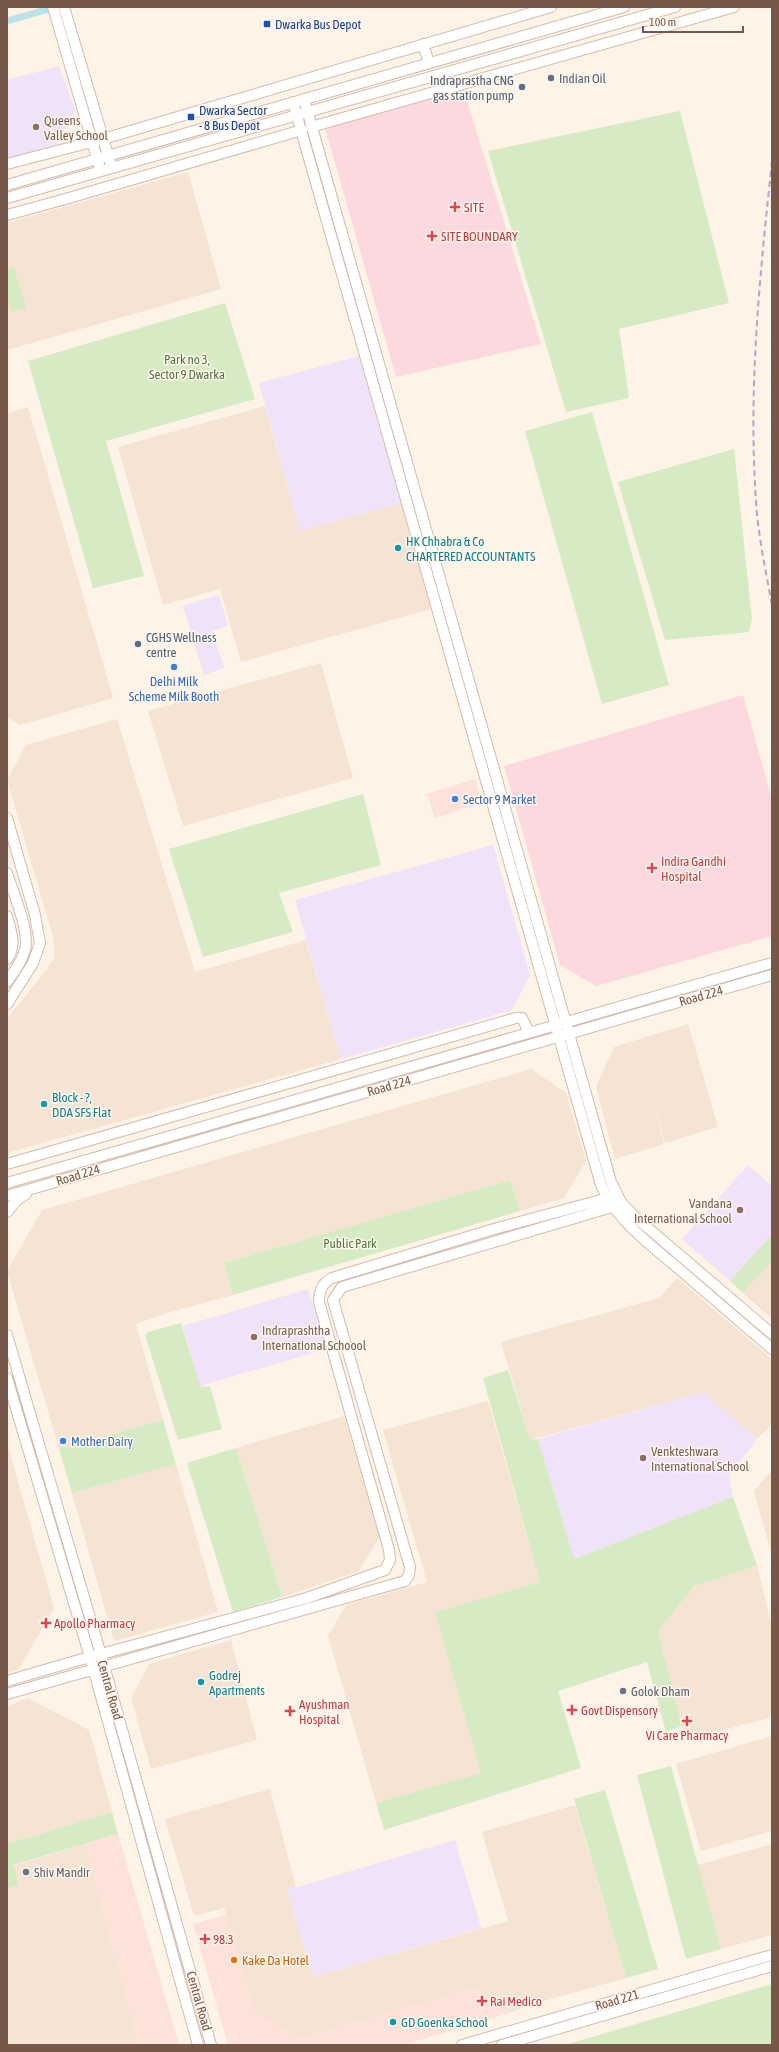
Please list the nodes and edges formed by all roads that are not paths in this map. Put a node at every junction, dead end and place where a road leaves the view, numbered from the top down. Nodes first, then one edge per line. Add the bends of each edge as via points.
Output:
1 (53, 7) edge
2 (64, 7) edge
3 (551, 7) edge
4 (624, 7) edge
5 (675, 7) edge
6 (734, 7) edge
7 (553, 41) junction
8 (423, 44) junction
9 (559, 57) junction
10 (429, 63) junction
11 (304, 99) junction
12 (293, 102) junction
13 (215, 105) junction
14 (302, 112) junction
15 (220, 123) junction
16 (306, 128) junction
17 (104, 139) junction
18 (92, 142) junction
19 (108, 156) junction
20 (97, 158) junction
21 (7, 164) edge
22 (112, 167) junction
23 (100, 171) junction
24 (7, 185) edge
25 (7, 198) edge
26 (7, 214) edge
27 (7, 818) edge
28 (7, 873) edge
29 (7, 916) edge
30 (7, 959) edge
31 (772, 963) edge
32 (772, 976) edge
33 (7, 982) edge
34 (7, 1004) edge
35 (567, 1022) junction
36 (556, 1025) junction
37 (529, 1032) junction
38 (570, 1034) junction
39 (560, 1037) junction
40 (9, 1163) edge
41 (12, 1181) edge
42 (34, 1188) junction
43 (7, 1196) edge
44 (614, 1201) junction
45 (7, 1212) edge
46 (772, 1334) edge
47 (7, 1335) edge
48 (772, 1348) edge
49 (7, 1378) edge
50 (100, 1655) junction
51 (90, 1657) junction
52 (104, 1667) junction
53 (93, 1670) junction
54 (7, 1681) edge
55 (7, 1694) edge
56 (772, 1955) edge
57 (772, 1966) edge
58 (198, 2045) edge
59 (211, 2045) edge
60 (462, 2045) edge
61 (502, 2045) edge

1 - 18 street
2 - 17 street
3 - 8 street
4 - 10 street
5 - 7 street
6 - 9 street
7 - 9 street
7 - 14 street
8 - 10 street
8 - 13 street
9 - 16 street
10 - 11 street
11 - 12 street
11 - 14 street
12 - 14 street
12 - 15 street
13 - 15 street
13 - 17 street
14 - 16 street
14 - 22 street
15 - 19 street
16 - 26 street
16 - 35 street
16 - 36 street
17 - 18 street
17 - 19 street
18 - 20 street
18 - 21 street
19 - 20 street
19 - 22 street
20 - 23 street
20 - 24 street
22 - 23 street
23 - 25 street
27 - 34 street via 35,915 40,943 33,963
28 - 33 street via 25,932 26,948
29 - 30 street via 13,942
31 - 35 street, Road 224
32 - 38 street, Road 224
35 - 36 street, Road 224
35 - 38 street
36 - 37 street, Road 224
36 - 39 street
37 - 40 street via 522,1018 516,1018
37 - 41 street, Road 224
38 - 39 street, Road 224
38 - 44 street
39 - 42 street, Road 224
39 - 44 street via 601,1185
40 - 41 street
42 - 43 street, Road 224
42 - 45 street via 17,1200
44 - 46 street
44 - 48 street via 658,1251
44 - 50 street via 494,1229 332,1278 319,1293 319,1302 389,1550 390,1560 385,1570 307,1598
44 - 52 street via 342,1287 337,1292 333,1300 410,1567 406,1581
47 - 50 street, Central Road
49 - 51 street, Central Road
50 - 51 street
50 - 52 street, Central Road
51 - 53 street, Central Road
51 - 54 street
52 - 53 street
52 - 59 street, Central Road
53 - 55 street
53 - 58 street, Central Road
56 - 60 street, Road 221
57 - 61 street, Road 221

